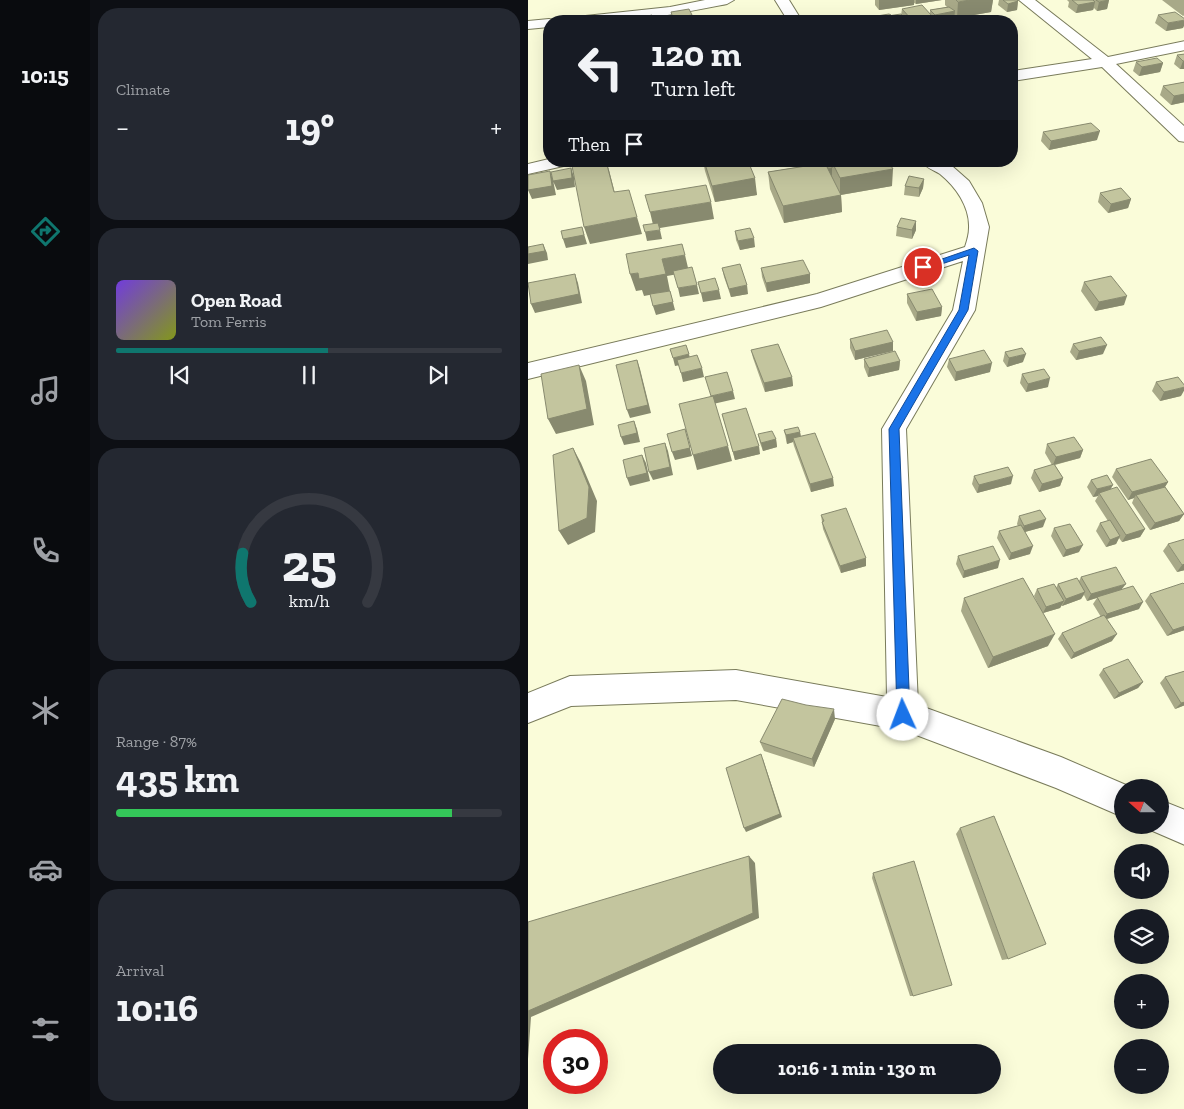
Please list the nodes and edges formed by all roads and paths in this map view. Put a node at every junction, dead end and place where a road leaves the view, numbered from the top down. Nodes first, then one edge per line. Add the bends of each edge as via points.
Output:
1 (727, 0) edge
2 (782, 0) edge
3 (1026, 0) edge
4 (632, 15) edge
5 (791, 15) edge
6 (543, 24) edge
7 (528, 25) edge
8 (1184, 45) edge
9 (1105, 62) junction
10 (1018, 75) edge
11 (1184, 136) edge
12 (543, 165) edge
13 (941, 167) edge
14 (528, 169) edge
15 (974, 251) junction
16 (528, 371) edge
17 (528, 708) edge
18 (903, 715) junction
19 (1114, 796) edge
20 (1169, 821) edge
21 (1184, 828) edge

1 - 4 street
2 - 5 street
3 - 9 street
6 - 7 street
8 - 9 street
9 - 10 street
9 - 11 street
12 - 14 street
13 - 15 street via 962,185 973,204 979,227
15 - 16 street via 821,300
15 - 18 street via 964,310 894,429
17 - 18 street via 570,691 736,685
18 - 19 street via 1061,773
20 - 21 street

